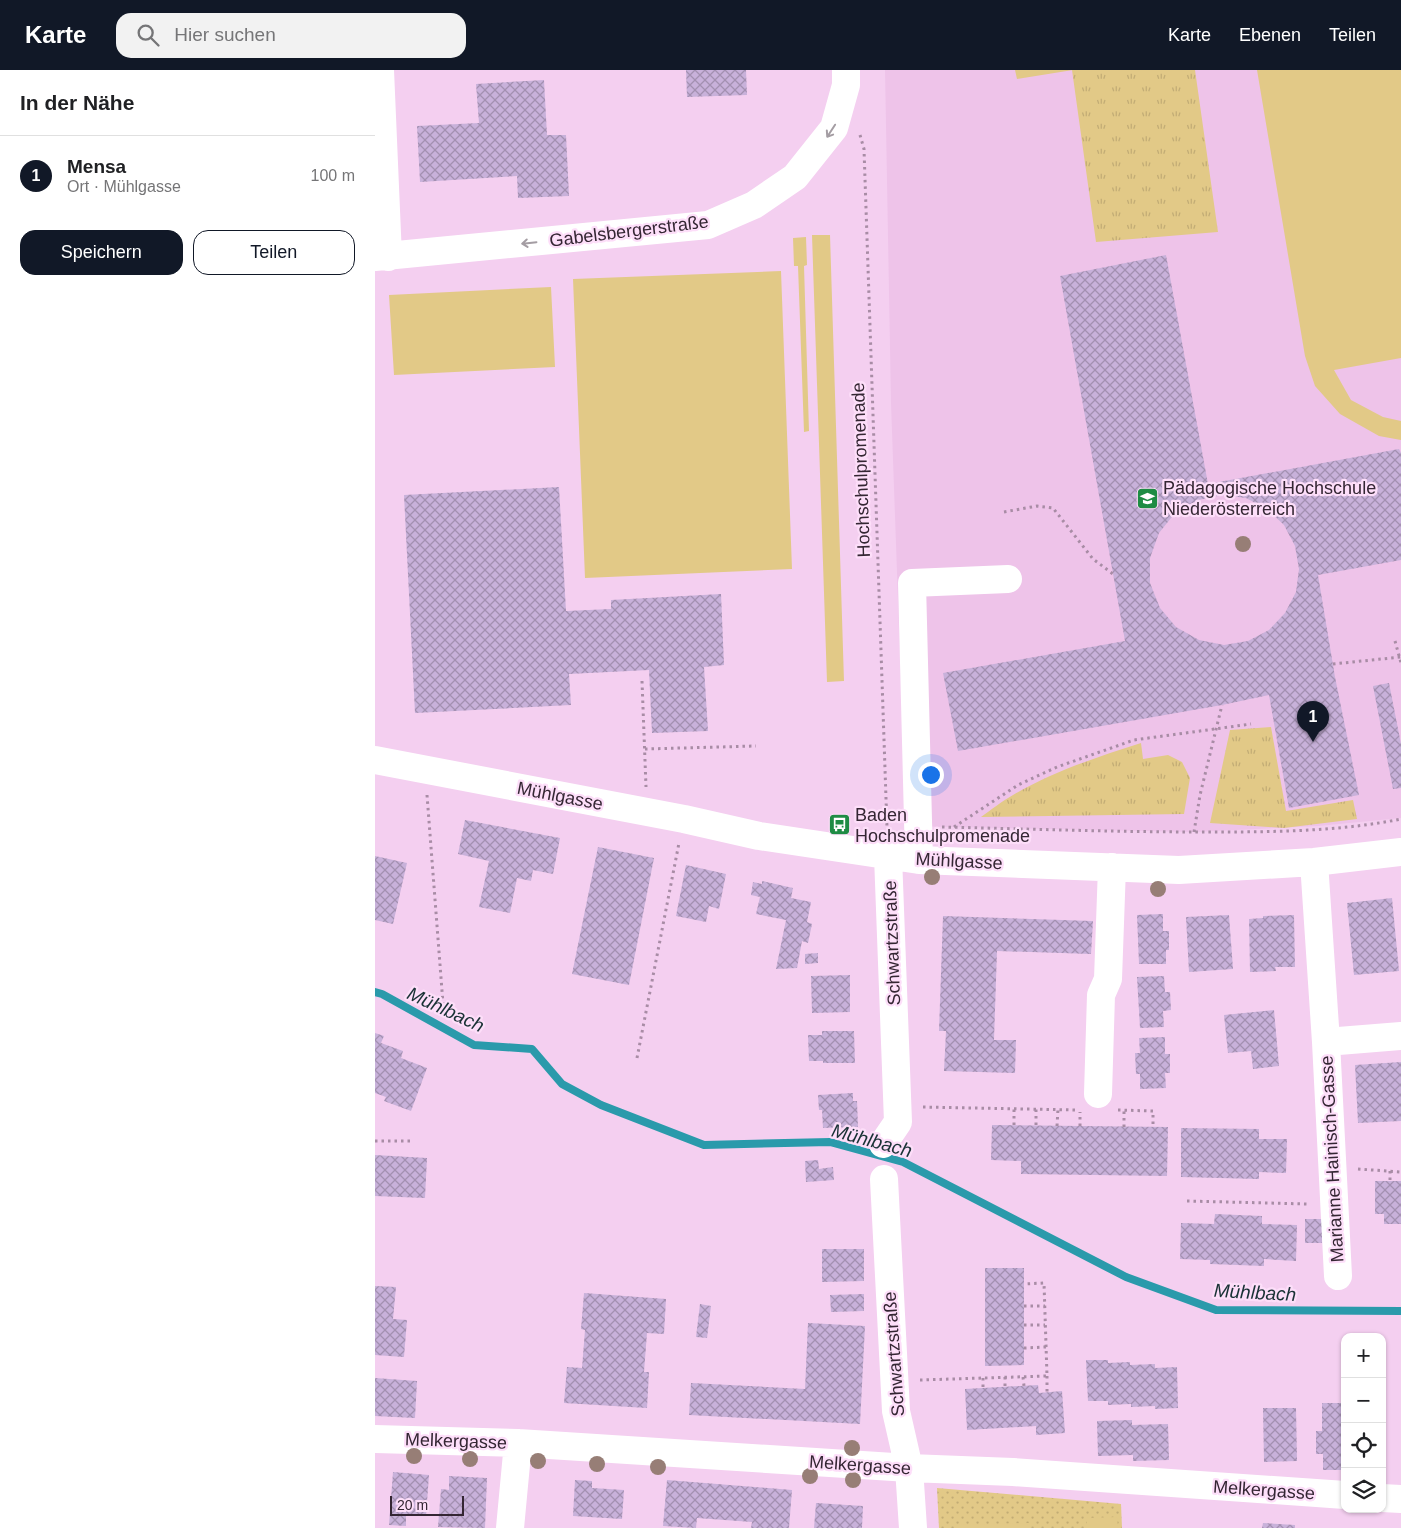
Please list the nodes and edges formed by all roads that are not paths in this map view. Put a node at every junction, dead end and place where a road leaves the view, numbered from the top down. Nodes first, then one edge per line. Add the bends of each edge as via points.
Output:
1 (380, 70) edge
2 (846, 78) edge
3 (381, 257) edge
4 (1008, 579) dead end
5 (375, 760) edge
6 (1401, 852) edge
7 (888, 856) junction
8 (919, 860) junction
9 (1314, 862) junction
10 (1113, 867) junction
11 (1401, 1036) edge
12 (1326, 1042) junction
13 (1095, 1106) road end
14 (883, 1144) dead end
15 (884, 1179) dead end
16 (1338, 1276) dead end
17 (375, 1438) edge
18 (518, 1443) junction
19 (909, 1468) junction
20 (1341, 1495) edge
21 (1386, 1498) edge
22 (1401, 1499) edge
23 (510, 1528) edge
24 (913, 1528) edge

1 - 3 street
2 -> 3 street, Gabelsbergerstraße via 834,128 795,177 754,205 708,225
4 - 8 street via 911,583
5 - 7 street, Mühlgasse via 759,836
6 - 9 street, Mühlgasse
7 - 8 street, Mühlgasse
7 - 14 street, Schwartzstraße via 898,1122
8 - 10 street, Mühlgasse
9 - 10 street, Mühlgasse via 1179,870
9 - 12 street, Marianne Hainisch-Gasse
10 - 13 street via 1108,978 1101,995
11 - 12 street, Marianne Hainisch-Gasse
12 - 16 street, Marianne Hainisch-Gasse
15 - 19 street, Schwartzstraße via 896,1411
17 - 18 street, Melkergasse
18 - 19 street, Melkergasse
18 - 23 street
19 - 20 street, Melkergasse
19 - 24 street, Schwartzstraße
21 - 22 street

